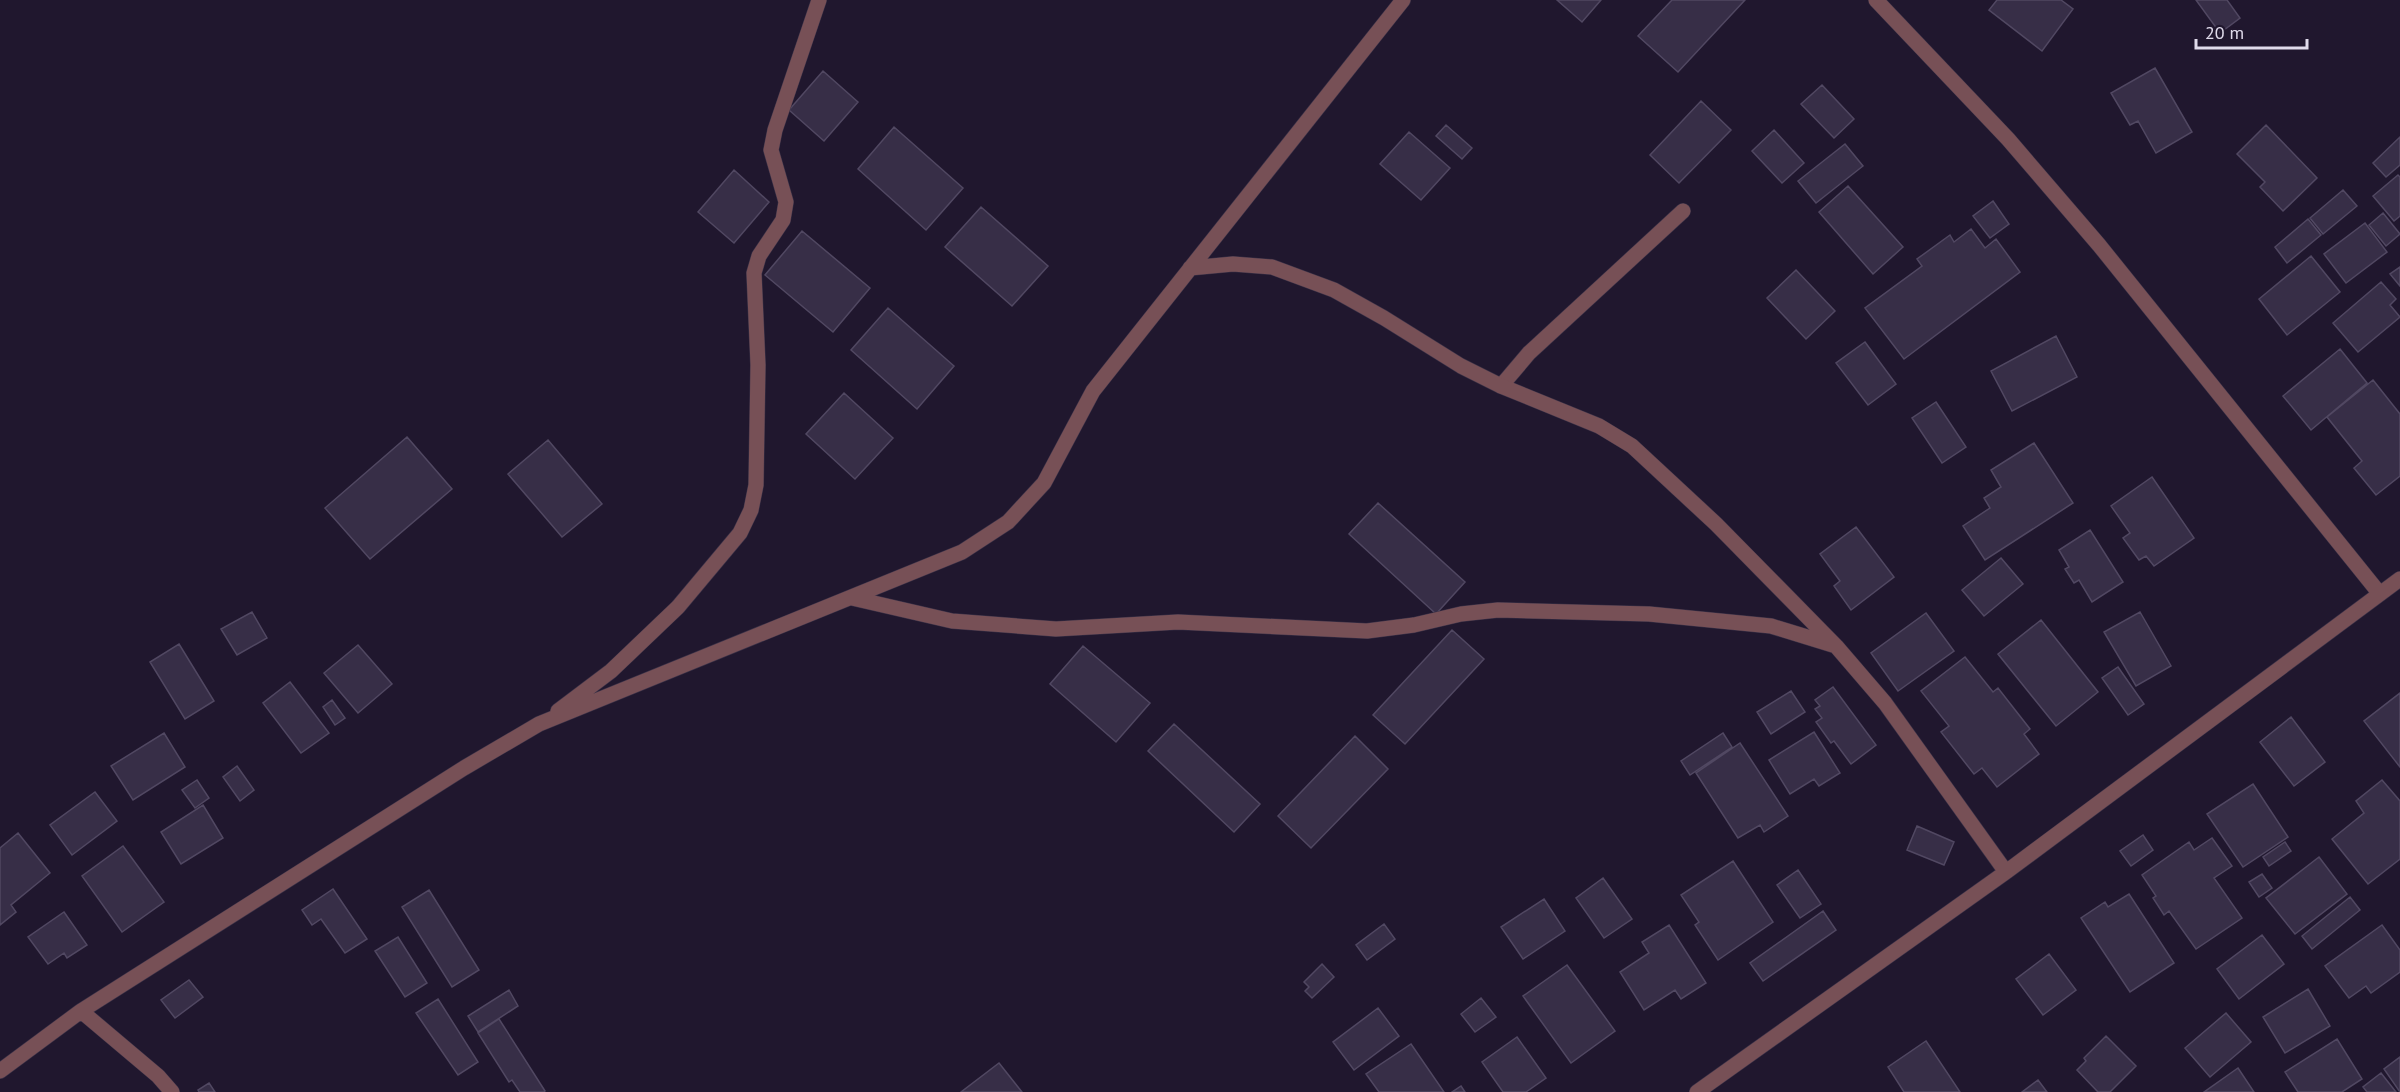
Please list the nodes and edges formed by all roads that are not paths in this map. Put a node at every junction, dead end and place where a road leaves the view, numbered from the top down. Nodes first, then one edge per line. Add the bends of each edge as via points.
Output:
1 (819, 0) edge
2 (1403, 0) edge
3 (1876, 0) edge
4 (1683, 210) dead end
5 (1190, 268) junction
6 (1501, 386) junction
7 (2400, 579) edge
8 (2380, 594) junction
9 (852, 598) junction
10 (1836, 646) junction
11 (539, 724) junction
12 (2006, 872) junction
13 (81, 1011) junction
14 (0, 1071) edge
15 (172, 1092) edge
16 (1697, 1092) edge

1 - 11 street via 771,150 786,202 783,220 759,256 754,273 758,365 756,485 751,510 740,533 678,607 611,671
2 - 5 street
3 - 8 street via 2008,139 2099,245
4 - 6 street via 1529,353
5 - 6 street via 1233,264 1272,267 1324,286
5 - 9 street via 1093,391 1044,483 1008,522 962,552
6 - 10 street via 1599,426 1632,446 1716,524
7 - 8 street
8 - 12 street
9 - 10 street via 952,621 1056,629 1178,622 1367,631 1498,610 1649,614 1771,626
9 - 11 street
10 - 12 street via 1885,702
11 - 13 street
12 - 16 street
13 - 14 street
13 - 15 street

